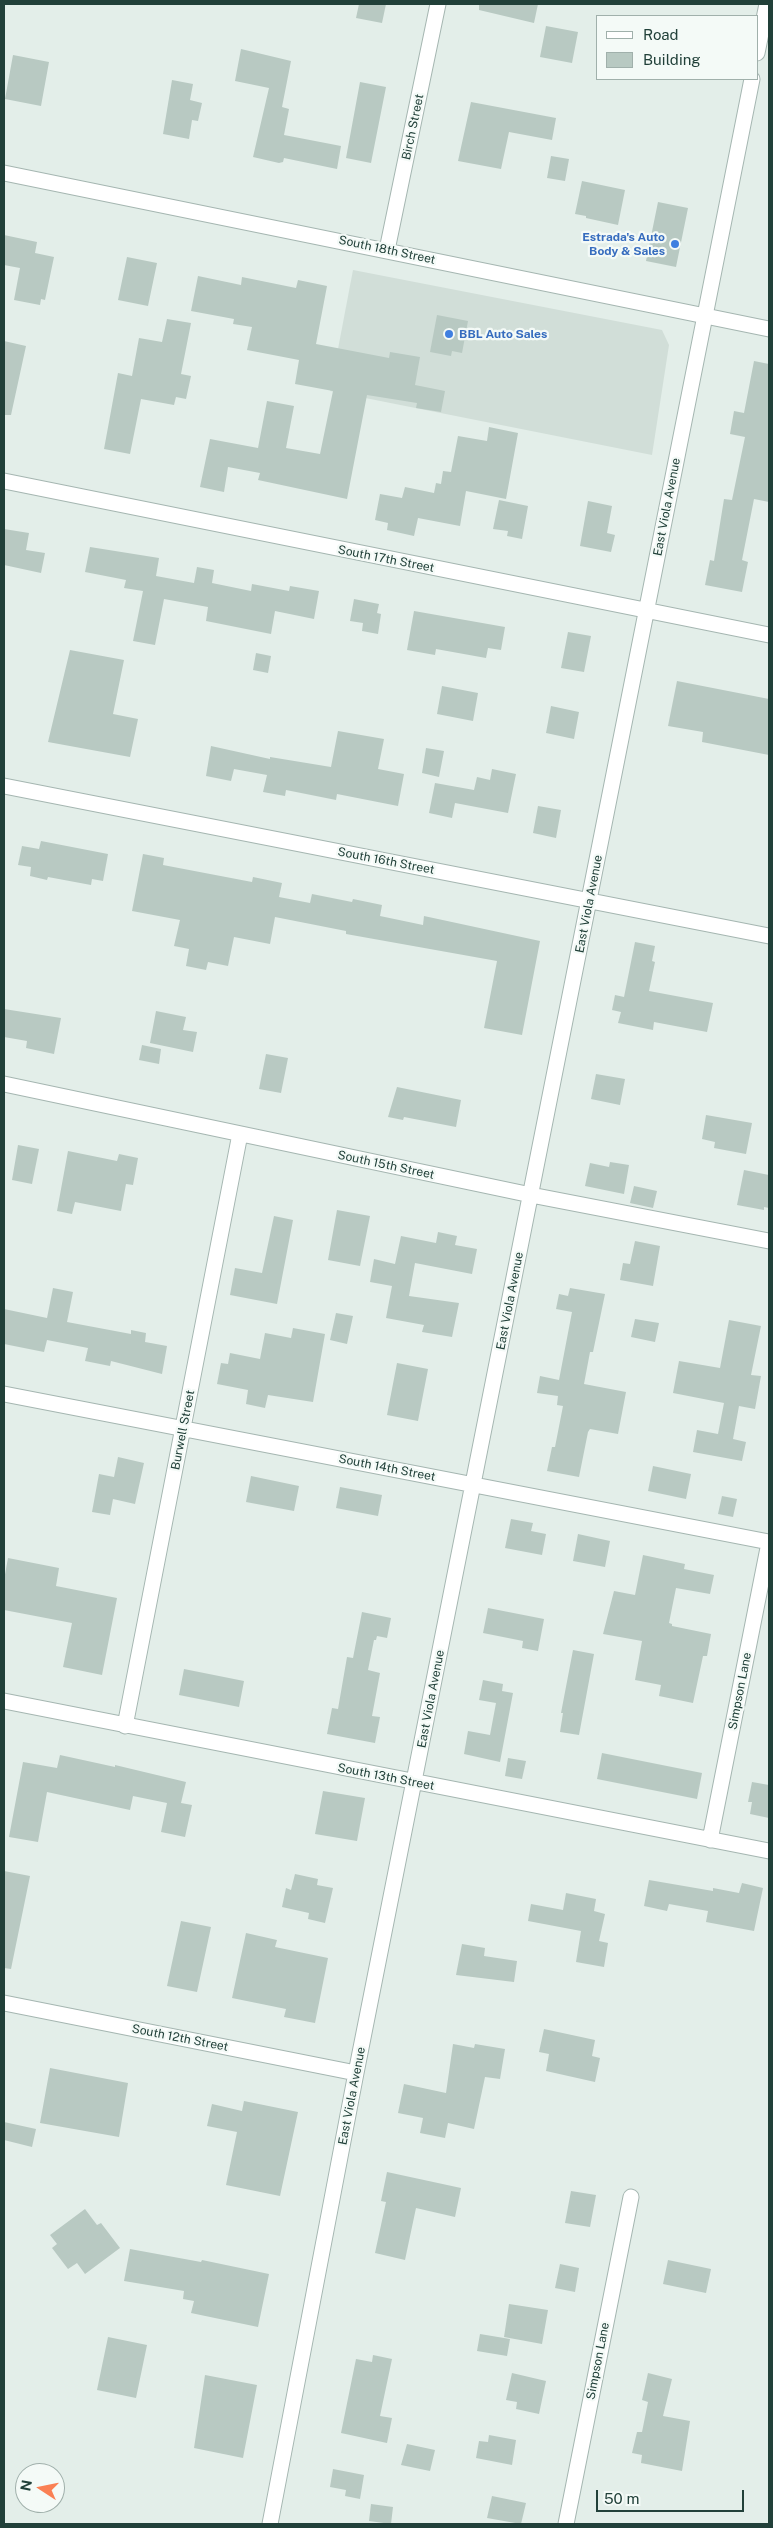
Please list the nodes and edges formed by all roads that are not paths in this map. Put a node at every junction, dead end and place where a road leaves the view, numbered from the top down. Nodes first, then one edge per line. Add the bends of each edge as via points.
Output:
1 (438, 4) edge
2 (767, 4) edge
3 (766, 26) edge
4 (758, 50) edge
5 (752, 80) edge
6 (4, 173) edge
7 (387, 250) junction
8 (705, 316) junction
9 (769, 329) edge
10 (4, 481) edge
11 (646, 611) junction
12 (769, 635) edge
13 (4, 786) edge
14 (589, 901) junction
15 (769, 936) edge
16 (4, 1084) edge
17 (240, 1134) junction
18 (531, 1195) junction
19 (769, 1241) edge
20 (4, 1394) edge
21 (183, 1429) junction
22 (474, 1485) junction
23 (769, 1543) edge
24 (4, 1700) edge
25 (125, 1726) junction
26 (414, 1783) junction
27 (710, 1840) junction
28 (769, 1851) edge
29 (4, 2002) edge
30 (356, 2072) junction
31 (631, 2197) dead end
32 (270, 2524) edge
33 (566, 2524) edge

1 - 7 street, Birch Street
2 - 3 street
3 - 4 street
5 - 8 street, East Viola Avenue
6 - 7 street, South 18th Street
7 - 8 street, South 18th Street
8 - 9 street, South 18th Street
8 - 11 street, East Viola Avenue
10 - 11 street, South 17th Street
11 - 12 street, South 17th Street
11 - 14 street, East Viola Avenue
13 - 14 street, South 16th Street
14 - 15 street, South 16th Street
14 - 18 street, East Viola Avenue
16 - 17 street, South 15th Street
17 - 18 street, South 15th Street
17 - 21 street, Burwell Street
18 - 19 street, South 15th Street
18 - 22 street, East Viola Avenue
20 - 21 street, South 14th Street
21 - 22 street, South 14th Street
21 - 25 street, Burwell Street
22 - 23 street, South 14th Street
22 - 26 street, East Viola Avenue
23 - 27 street, Simpson Lane
24 - 25 street, South 13th Street
25 - 26 street, South 13th Street
26 - 27 street, South 13th Street
26 - 30 street, East Viola Avenue
27 - 28 street, South 13th Street
29 - 30 street, South 12th Street
30 - 32 street, East Viola Avenue
31 - 33 street, Simpson Lane

